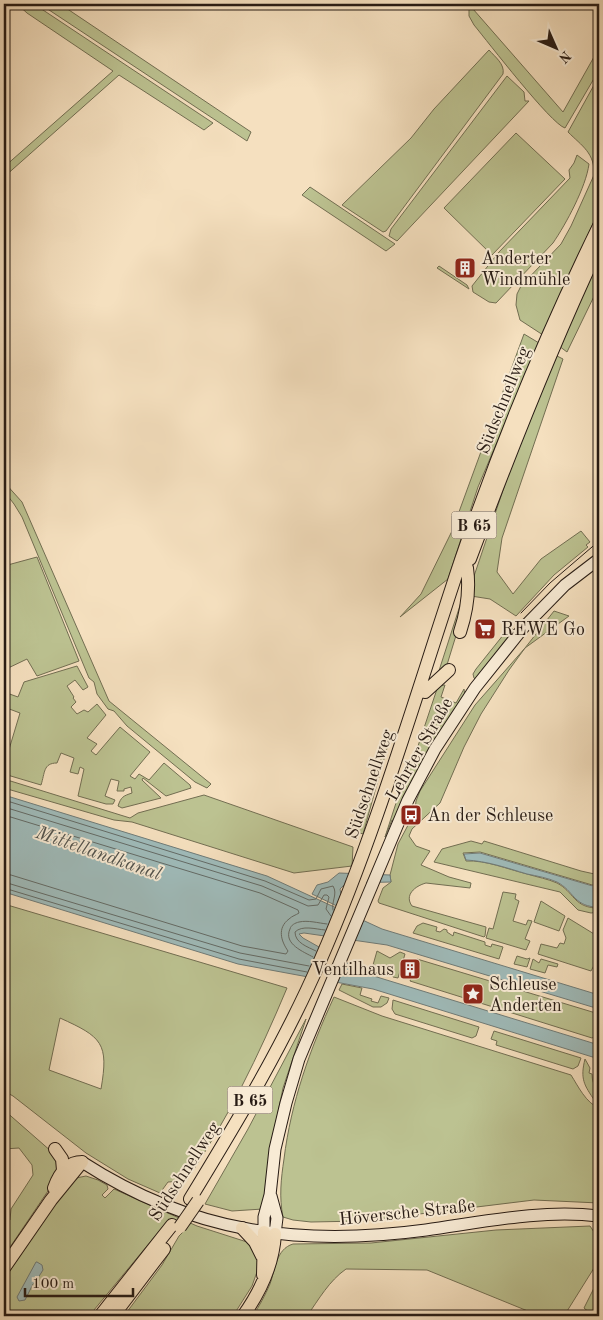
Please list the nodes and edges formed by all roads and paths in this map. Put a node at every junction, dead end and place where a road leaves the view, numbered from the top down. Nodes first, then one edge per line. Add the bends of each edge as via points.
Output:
1 (599, 226) edge
2 (599, 246) edge
3 (599, 559) edge
4 (467, 568) junction
5 (455, 578) junction
6 (440, 596) dead end
7 (460, 632) dead end
8 (419, 666) dead end
9 (449, 670) dead end
10 (422, 689) junction
11 (312, 1001) junction
12 (55, 1149) dead end
13 (82, 1162) junction
14 (63, 1170) junction
15 (51, 1200) junction
16 (599, 1216) edge
17 (176, 1226) junction
18 (242, 1228) junction
19 (270, 1233) junction
20 (263, 1258) junction
21 (4, 1268) edge
22 (262, 1282) junction
23 (100, 1316) edge
24 (113, 1316) edge
25 (243, 1316) edge

1 - 5 highway, Südschnellweg / B 65 via 543,346
2 - 4 highway, Südschnellweg / B 65 via 551,350
3 - 11 main road, Lehrter Straße via 548,601 475,688 421,773
4 - 7 highway via 466,612
4 - 10 highway, Südschnellweg / B 65
5 - 6 highway
5 - 10 highway, Südschnellweg / B 65
8 - 10 highway
9 - 10 highway
10 - 11 highway, Südschnellweg / B 65 via 346,922
11 - 17 highway, Südschnellweg / B 65, bridge via 258,1102
11 - 19 main road, Lehrter Straße via 275,1149 270,1195 277,1218
12 - 14 highway via 62,1160
13 - 14 highway
13 - 15 highway
13 - 18 main road, Höversche Straße via 165,1206
14 - 15 highway
15 - 21 highway
16 - 19 main road, Höversche Straße via 512,1217 350,1237
17 - 23 highway, Südschnellweg / B 65
17 - 24 highway, Südschnellweg / B 65 via 141,1281
18 - 19 main road, Höversche Straße
18 - 20 highway via 255,1242
19 - 20 highway
19 - 22 highway via 274,1253
20 - 22 highway
22 - 25 highway

